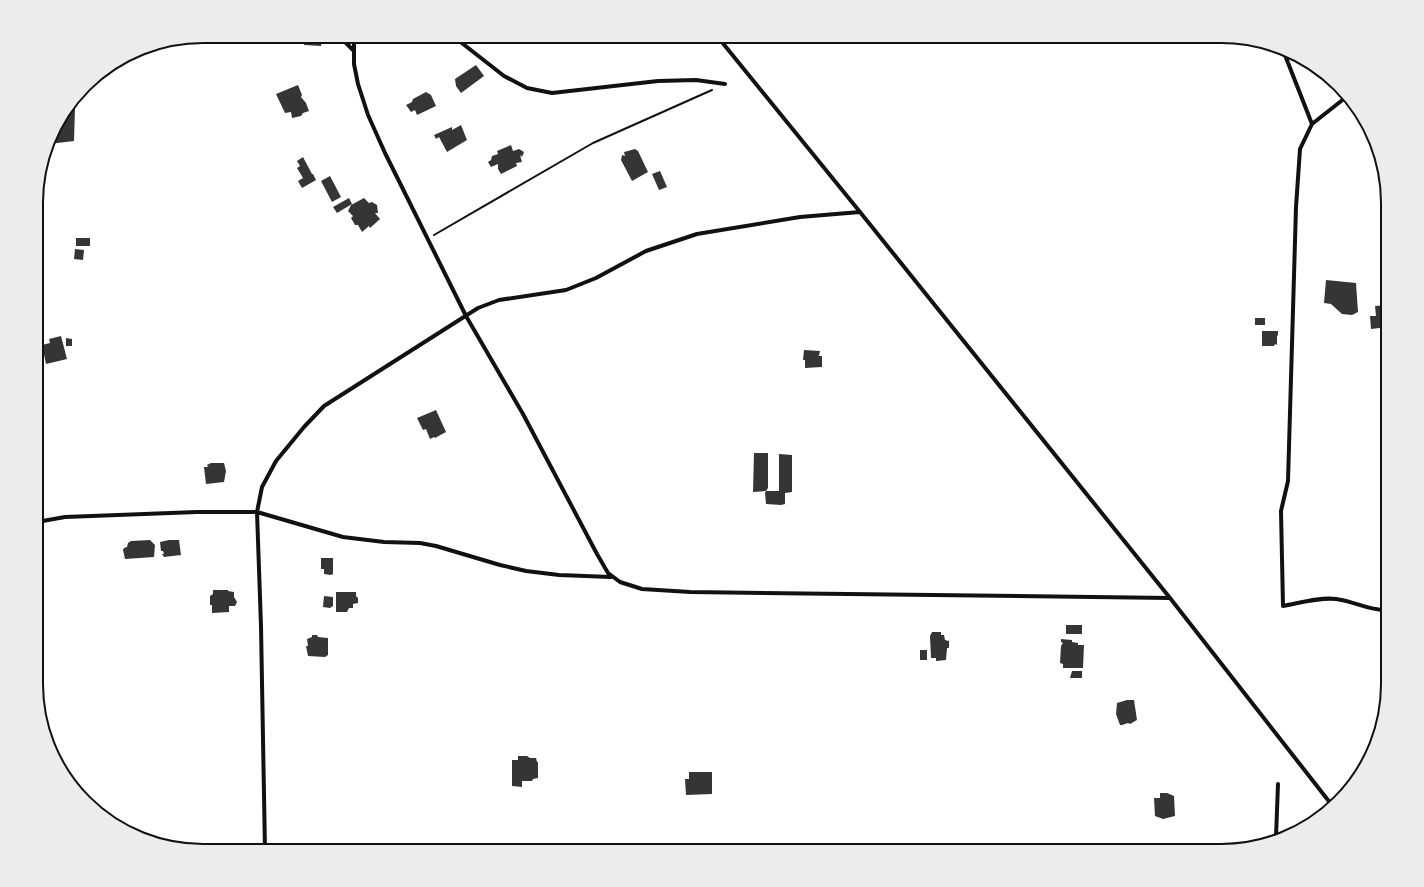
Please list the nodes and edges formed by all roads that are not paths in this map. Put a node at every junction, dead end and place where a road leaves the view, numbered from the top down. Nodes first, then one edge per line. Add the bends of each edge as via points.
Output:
1 (346, 43) edge
2 (354, 43) edge
3 (462, 43) edge
4 (723, 43) edge
5 (354, 52) junction
6 (1286, 57) edge
7 (726, 84) road end
8 (1343, 100) edge
9 (1312, 124) junction
10 (860, 212) junction
11 (466, 316) junction
12 (257, 512) junction
13 (43, 521) edge
14 (611, 577) junction
15 (1170, 598) junction
16 (1381, 609) edge
17 (1278, 784) dead end
18 (1329, 801) edge
19 (1276, 834) edge
20 (265, 844) edge

1 - 5 street
2 - 5 street
3 - 7 street via 504,76 527,88 552,93 658,81 696,80
4 - 10 street
5 - 11 street via 358,84 368,115
6 - 9 street
8 - 9 street
9 - 16 street via 1300,149 1296,206 1288,481 1281,511 1283,606 1335,599
10 - 11 street via 800,217 697,234 646,251 596,278 566,290 499,300
10 - 15 street
11 - 12 street via 324,406 276,461 262,487
11 - 14 street via 523,414
12 - 13 street via 81,516
12 - 14 street via 343,537 426,544 526,571
12 - 20 street
14 - 15 street via 642,589 690,592
15 - 18 street
17 - 19 street

